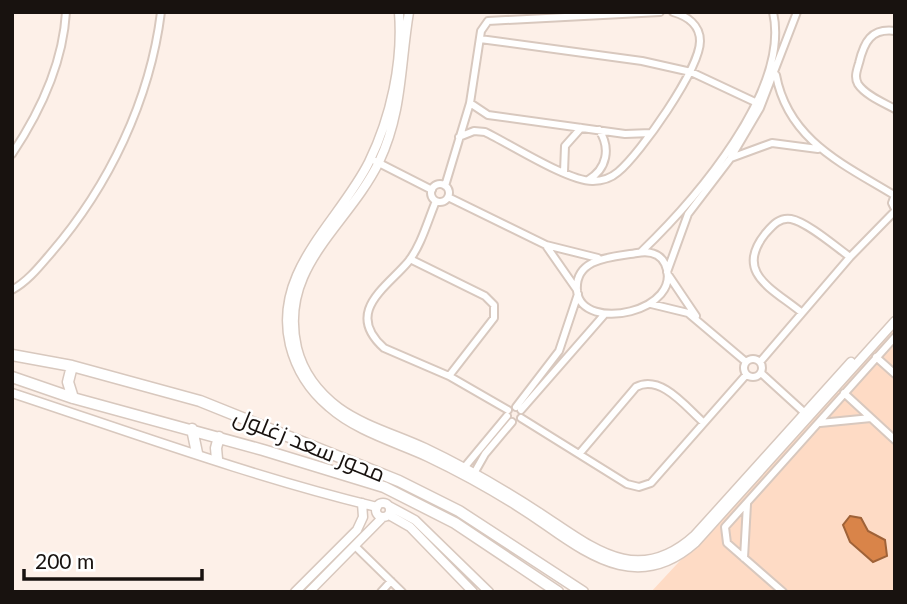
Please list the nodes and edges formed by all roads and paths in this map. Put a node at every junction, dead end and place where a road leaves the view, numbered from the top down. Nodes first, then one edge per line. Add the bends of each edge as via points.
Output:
1 (66, 12) edge
2 (161, 12) edge
3 (400, 12) edge
4 (409, 12) edge
5 (660, 12) edge
6 (673, 12) edge
7 (773, 12) edge
8 (797, 12) edge
9 (584, 14) edge
10 (895, 31) edge
11 (480, 39) junction
12 (691, 72) junction
13 (776, 73) junction
14 (755, 102) junction
15 (470, 103) junction
16 (895, 109) edge
17 (581, 128) junction
18 (598, 130) junction
19 (651, 133) junction
20 (459, 137) junction
21 (820, 149) junction
22 (12, 153) edge
23 (730, 159) junction
24 (374, 161) junction
25 (564, 172) junction
26 (586, 181) junction
27 (445, 186) junction
28 (432, 190) junction
29 (895, 195) edge
30 (448, 197) junction
31 (436, 201) junction
32 (895, 210) edge
33 (546, 245) junction
34 (641, 252) junction
35 (850, 257) junction
36 (410, 259) junction
37 (604, 259) junction
38 (668, 273) junction
39 (12, 290) edge
40 (578, 292) junction
41 (651, 304) junction
42 (801, 312) junction
43 (895, 313) edge
44 (604, 315) junction
45 (699, 320) junction
46 (895, 321) edge
47 (895, 337) edge
48 (12, 355) edge
49 (876, 358) junction
50 (746, 362) junction
51 (760, 362) junction
52 (72, 366) junction
53 (761, 373) junction
54 (895, 374) edge
55 (746, 375) junction
56 (449, 376) junction
57 (12, 377) edge
58 (12, 393) edge
59 (844, 393) junction
60 (73, 398) junction
61 (518, 408) junction
62 (807, 415) junction
63 (509, 416) junction
64 (521, 418) junction
65 (871, 418) junction
66 (703, 422) junction
67 (820, 422) junction
68 (270, 427) junction
69 (192, 429) junction
70 (219, 437) junction
71 (895, 440) edge
72 (263, 450) junction
73 (197, 453) junction
74 (580, 453) junction
75 (217, 459) junction
76 (462, 470) junction
77 (473, 476) junction
78 (748, 502) junction
79 (362, 503) junction
80 (387, 513) junction
81 (429, 540) junction
82 (355, 546) junction
83 (744, 558) junction
84 (391, 581) junction
85 (295, 592) edge
86 (309, 592) edge
87 (381, 592) edge
88 (402, 592) edge
89 (473, 592) edge
90 (489, 592) edge
91 (558, 592) edge
92 (583, 592) edge
93 (783, 592) edge

1 - 22 street via 50,82
2 - 39 street via 155,57 118,151 65,237 32,275
3 - 24 street via 391,99
4 - 24 street via 400,101
5 - 9 street
6 - 12 street via 691,21 700,35
7 - 14 street via 774,56
8 - 13 street
9 - 11 street via 494,19 484,25
10 - 16 street via 871,35 856,75 861,88
11 - 12 street
11 - 15 street
12 - 14 street
12 - 19 street
13 - 21 street via 790,116
13 - 23 street
14 - 34 street via 719,162
15 - 17 street via 488,116
15 - 20 street
17 - 18 street
17 - 25 street via 565,146
18 - 19 street
18 - 26 street via 605,144 605,159
19 - 26 street via 613,175
20 - 25 street via 485,132
20 - 27 street
21 - 23 street via 772,143
21 - 29 street
23 - 38 street via 688,214
24 - 28 street
24 - 76 street via 298,284 293,319 299,354 316,386 341,410
25 - 26 street
27 - 28 street
27 - 30 street
28 - 31 street
29 - 32 street
30 - 31 street
30 - 33 street
31 - 36 street
32 - 35 street
33 - 37 street
33 - 40 street
34 - 37 street
34 - 38 street via 657,255
35 - 42 street
35 - 42 street via 795,220 782,219 771,226 754,248 753,267
36 - 56 street via 374,298 368,315 370,329 384,348
36 - 56 street via 494,305 494,318
37 - 40 street via 582,270
38 - 41 street via 662,295
38 - 45 street
40 - 44 street via 588,309
40 - 61 street via 559,351
41 - 44 street
41 - 45 street via 676,308
42 - 51 street
43 - 62 street
44 - 61 street
45 - 50 street
46 - 62 street
47 - 49 street
48 - 52 main road, محور سعد زغلول
49 - 54 street
49 - 59 street
50 - 51 street
50 - 55 street
51 - 53 street
52 - 60 main road via 68,382
52 - 68 main road, محور سعد زغلول via 164,390
53 - 55 street via 755,378
53 - 62 street
55 - 66 street
56 - 63 street
57 - 60 main road, محور سعد زغلول
58 - 73 street
59 - 65 street
59 - 67 street
60 - 69 main road, محور سعد زغلول
61 - 63 street
61 - 64 street
62 - 77 street via 695,535 650,559 600,553
63 - 64 street
63 - 76 street
63 - 77 street
64 - 74 street
65 - 67 street
65 - 71 street
66 - 74 street via 645,486 627,484
66 - 74 street via 658,384 643,383
67 - 78 street
68 - 72 main road via 271,438
68 - 92 main road, محور سعد زغلول via 429,494
69 - 70 main road, محور سعد زغلول
69 - 73 main road
70 - 72 main road, محور سعد زغلول
70 - 75 main road
72 - 91 main road, محور سعد زغلول via 407,496
73 - 75 street
75 - 79 street
76 - 77 street
78 - 83 street
78 - 83 street via 724,532 727,543
79 - 80 street via 377,507 383,503
79 - 85 street via 363,517 357,530
80 - 81 street
80 - 82 street
81 - 89 street
81 - 90 street
82 - 84 street
82 - 86 street
83 - 93 street
84 - 87 street
84 - 88 street

